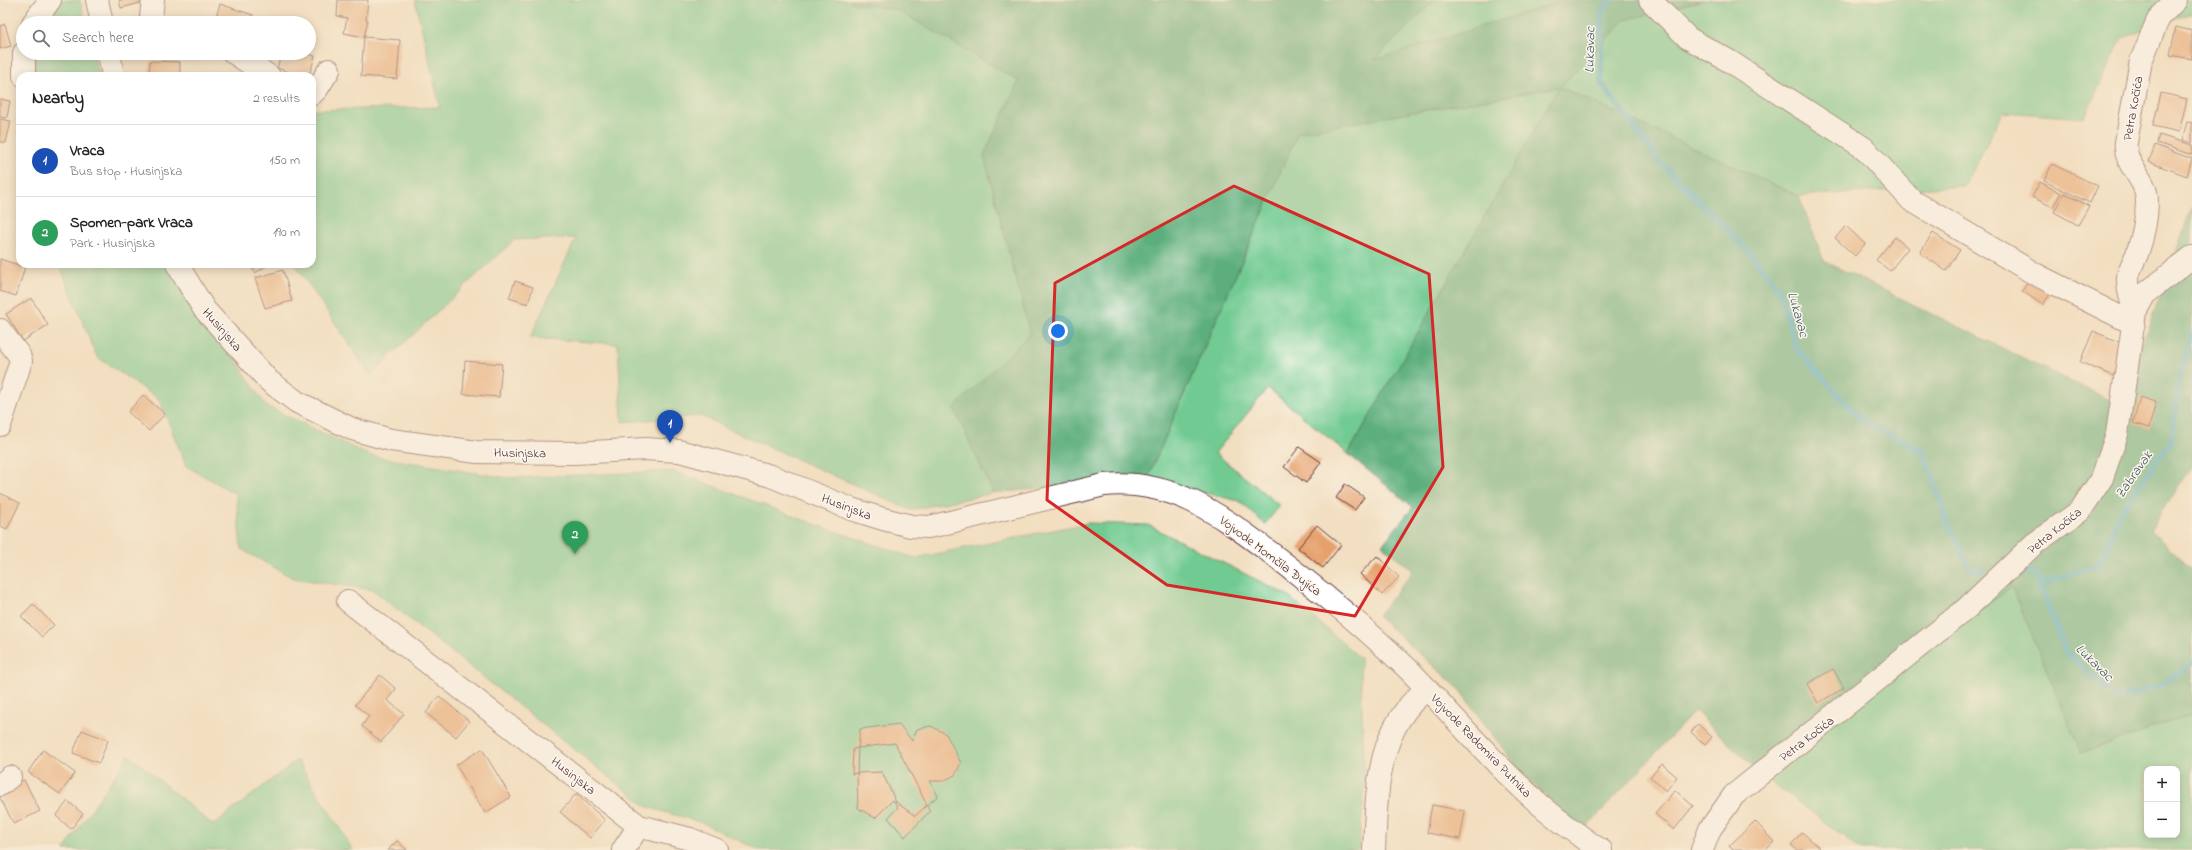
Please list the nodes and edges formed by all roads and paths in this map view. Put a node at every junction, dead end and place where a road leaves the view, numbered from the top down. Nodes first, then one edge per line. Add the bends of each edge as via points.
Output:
1 (50, 0) edge
2 (97, 0) edge
3 (153, 0) edge
4 (1650, 0) edge
5 (2176, 0) edge
6 (38, 16) edge
7 (100, 16) edge
8 (151, 16) edge
9 (24, 60) edge
10 (110, 60) edge
11 (245, 60) edge
12 (329, 70) dead end
13 (24, 72) edge
14 (113, 72) edge
15 (263, 72) edge
16 (316, 90) edge
17 (2192, 257) edge
18 (179, 268) edge
19 (2135, 318) junction
20 (0, 330) edge
21 (0, 425) edge
22 (923, 526) joint
23 (348, 601) dead end
24 (1427, 689) junction
25 (639, 826) junction
26 (623, 850) edge
27 (717, 850) edge
28 (1374, 850) edge
29 (1601, 850) edge
30 (1702, 850) edge

1 - 6 street
2 - 7 street
3 - 8 street
4 - 19 street via 1688,38 1729,61 1864,148 1911,200 2035,274
5 - 19 street, Petra Kočića via 2157,22 2141,61 2126,142 2126,156 2146,188 2147,199 2146,221 2138,252 2128,276
9 - 13 street
10 - 14 street
11 - 15 street
12 - 16 street
17 - 19 street via 2145,294
18 - 22 street, Husinjska via 204,308 269,381 298,402 352,429 391,440 477,452 574,453 645,449 679,451 771,476 851,509 883,519
19 - 30 street, Petra Kočića via 2117,434 2102,478 2080,511 2034,544 1967,608 1734,795 1710,829
20 - 21 street via 21,361
22 - 24 street, Vojvode Momčila Đujića via 938,525 1104,485 1131,483 1154,487 1180,496 1228,520 1364,627
23 - 25 street, Husinjska
24 - 28 street, Vojvode Radomira Putnika via 1403,711 1387,746 1377,795
24 - 29 street, Vojvode Radomira Putnika via 1546,812
25 - 26 street
25 - 27 street, Husinjska via 690,839

